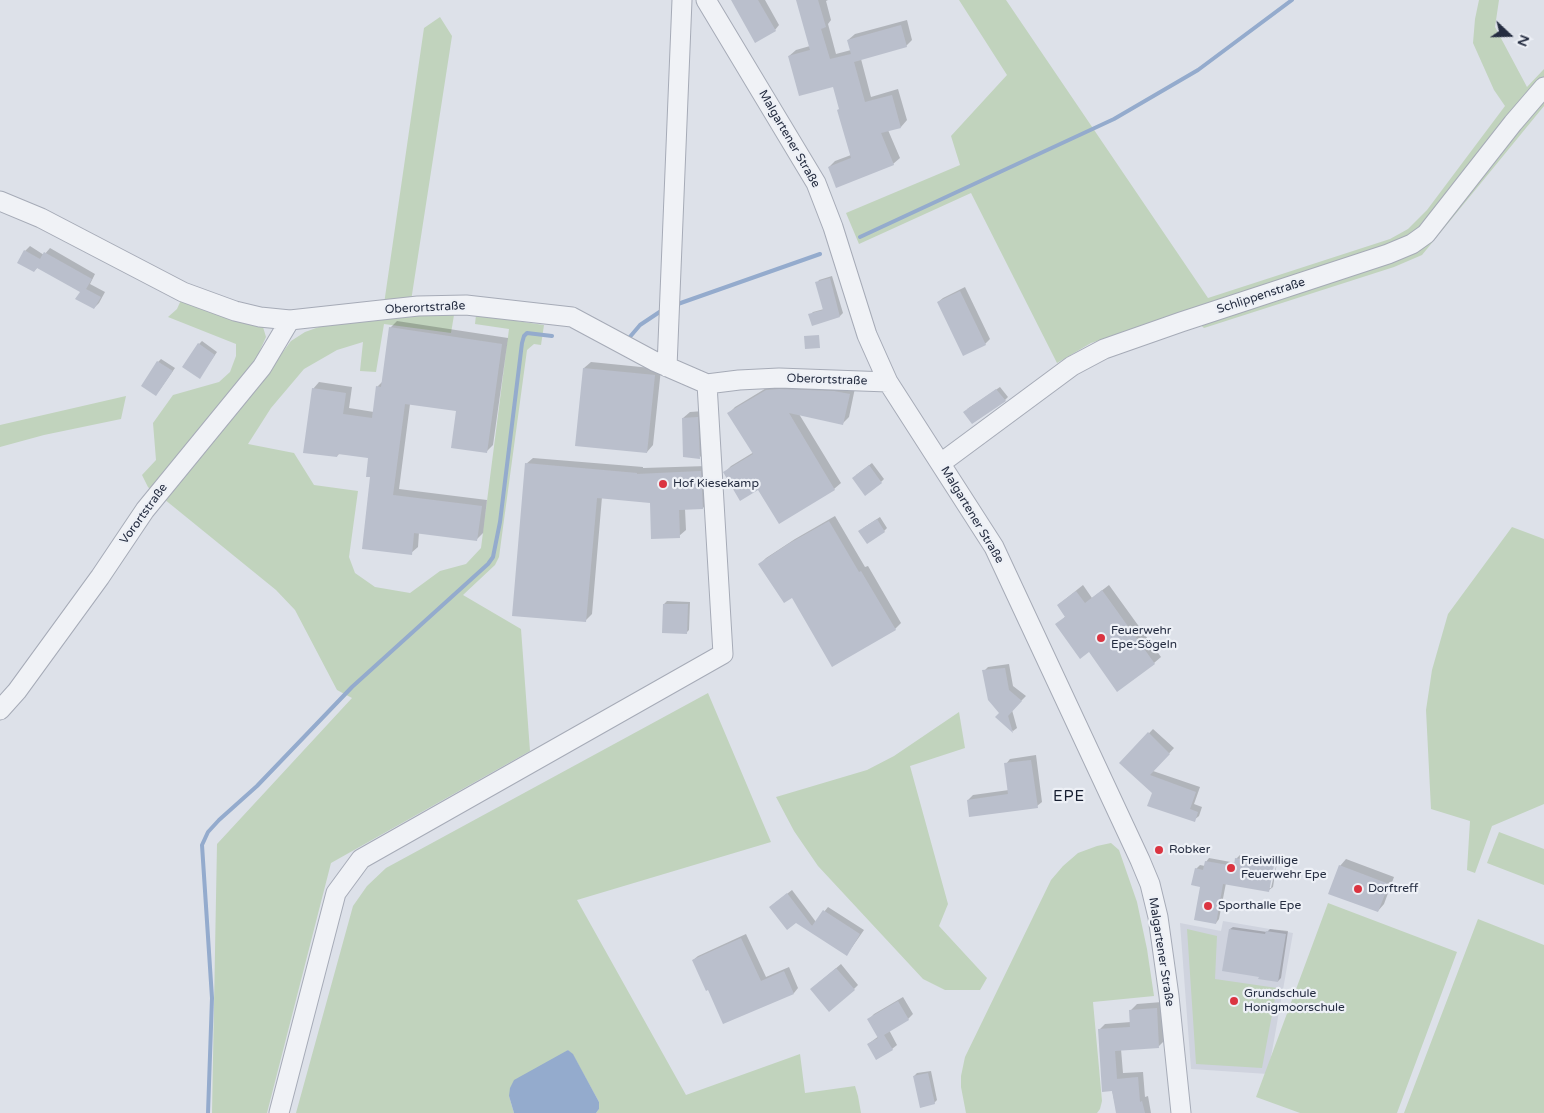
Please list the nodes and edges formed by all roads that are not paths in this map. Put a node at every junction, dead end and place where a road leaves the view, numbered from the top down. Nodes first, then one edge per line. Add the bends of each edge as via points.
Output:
1 (682, 0) edge
2 (706, 0) edge
3 (1544, 87) edge
4 (0, 201) edge
5 (290, 320) junction
6 (667, 367) junction
7 (888, 382) junction
8 (707, 384) junction
9 (941, 463) junction
10 (0, 710) edge
11 (279, 1113) edge
12 (1181, 1113) edge

1 - 6 street
2 - 7 street, Malgartener Straße via 816,183 867,335
3 - 9 street, Schlippenstraße via 1426,234 1412,244 1104,349 1072,366
4 - 5 street, Oberortstraße via 41,218 183,292 235,311
5 - 6 street, Oberortstraße via 448,305 560,315 572,317
5 - 10 street, Vorortstraße via 262,367 144,510 100,577
6 - 8 street, Oberortstraße
7 - 8 street, Oberortstraße via 780,378
7 - 9 street, Malgartener Straße
8 - 11 street via 723,654 361,860 336,893
9 - 12 street, Malgartener Straße via 994,547 1150,884 1169,996

